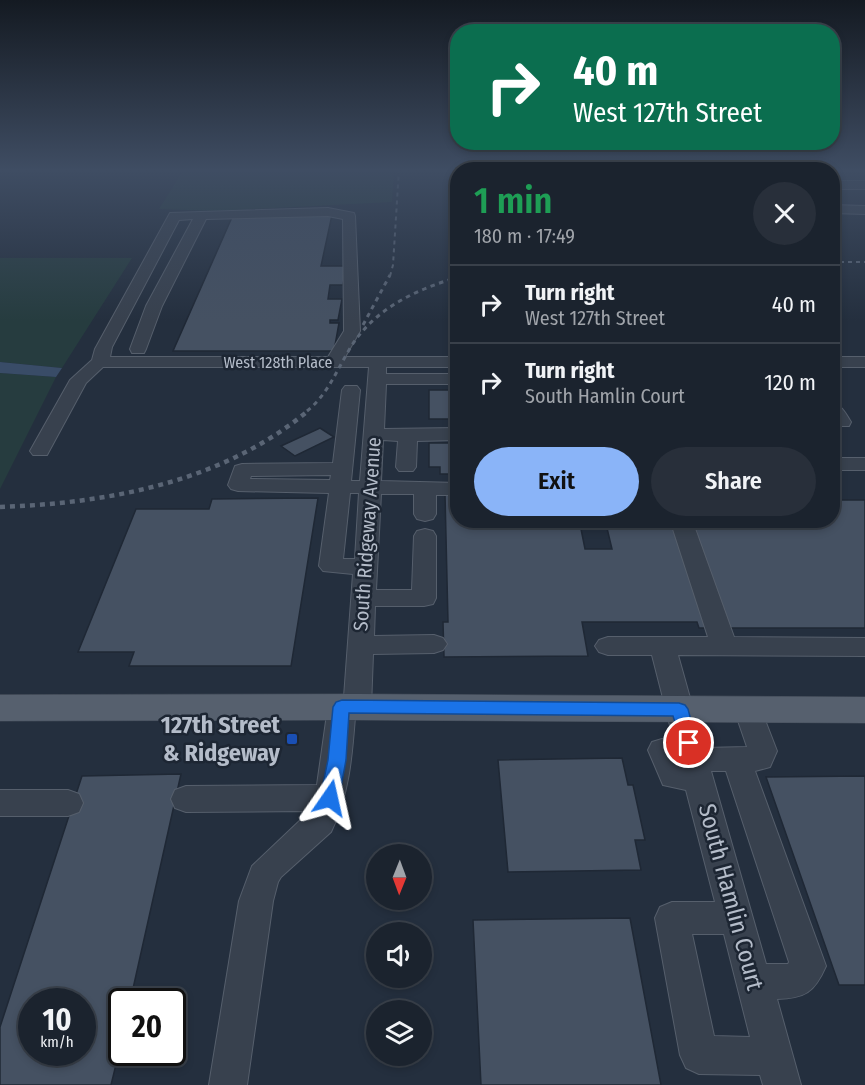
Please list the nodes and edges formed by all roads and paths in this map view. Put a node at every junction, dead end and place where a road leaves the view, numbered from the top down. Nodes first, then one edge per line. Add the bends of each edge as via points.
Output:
1 (173, 220) edge
2 (199, 220) edge
3 (349, 220) edge
4 (149, 263) junction
5 (176, 263) junction
6 (101, 356) junction
7 (139, 356) junction
8 (334, 362) junction
9 (840, 362) edge
10 (865, 362) edge
11 (450, 363) edge
12 (377, 371) junction
13 (450, 379) edge
14 (351, 390) dead end
15 (450, 434) edge
16 (408, 435) junction
17 (373, 439) junction
18 (345, 443) junction
19 (40, 451) dead end
20 (840, 464) edge
21 (865, 464) edge
22 (406, 467) dead end
23 (341, 477) junction
24 (370, 489) junction
25 (424, 489) junction
26 (450, 489) edge
27 (684, 528) edge
28 (365, 567) junction
29 (363, 598) junction
30 (434, 644) dead end
31 (361, 645) junction
32 (608, 646) dead end
33 (662, 646) junction
34 (724, 646) junction
35 (865, 647) edge
36 (349, 707) junction
37 (0, 708) edge
38 (679, 709) junction
39 (748, 710) junction
40 (865, 710) edge
41 (662, 750) dead end
42 (737, 760) junction
43 (696, 770) junction
44 (330, 798) junction
45 (186, 799) dead end
46 (0, 802) edge
47 (68, 803) dead end
48 (737, 918) junction
49 (754, 982) junction
50 (778, 1071) edge
51 (228, 1085) edge

1 - 4 street
2 - 5 street
3 - 8 street via 352,331
4 - 5 street
4 - 6 street
5 - 7 street via 154,306
6 - 7 street, West 128th Place
6 - 19 street via 79,381
7 - 8 street, West 128th Place
8 - 12 street, West 128th Place
9 - 10 street
11 - 12 street, West 128th Place
12 - 13 street
12 - 17 street, South Ridgeway Avenue
14 - 18 street
15 - 16 street
16 - 17 street
16 - 22 street
17 - 18 street
17 - 24 street, South Ridgeway Avenue
18 - 23 street
20 - 21 street
23 - 24 street
23 - 28 street via 331,566
24 - 25 street
24 - 28 street, South Ridgeway Avenue
25 - 26 street
25 - 29 street via 424,598
27 - 34 street
28 - 29 street, South Ridgeway Avenue
29 - 31 street, South Ridgeway Avenue
30 - 31 street
31 - 36 street, South Ridgeway Avenue
32 - 33 street
33 - 34 street
33 - 38 street, South Hamlin Court
34 - 35 street
36 - 37 main road
36 - 38 main road
36 - 44 street, South Ridgeway Avenue
38 - 39 main road
38 - 43 street, South Hamlin Court
39 - 40 main road
39 - 42 street via 763,751 760,759
41 - 43 street via 673,776
42 - 43 street
42 - 49 street via 808,966 796,981
43 - 48 street, South Hamlin Court
44 - 45 street
44 - 51 street, South Ridgeway Avenue via 320,823 263,876
46 - 47 street
48 - 49 street, South Hamlin Court
48 - 50 street via 672,918 699,1055
49 - 50 street, South Hamlin Court

